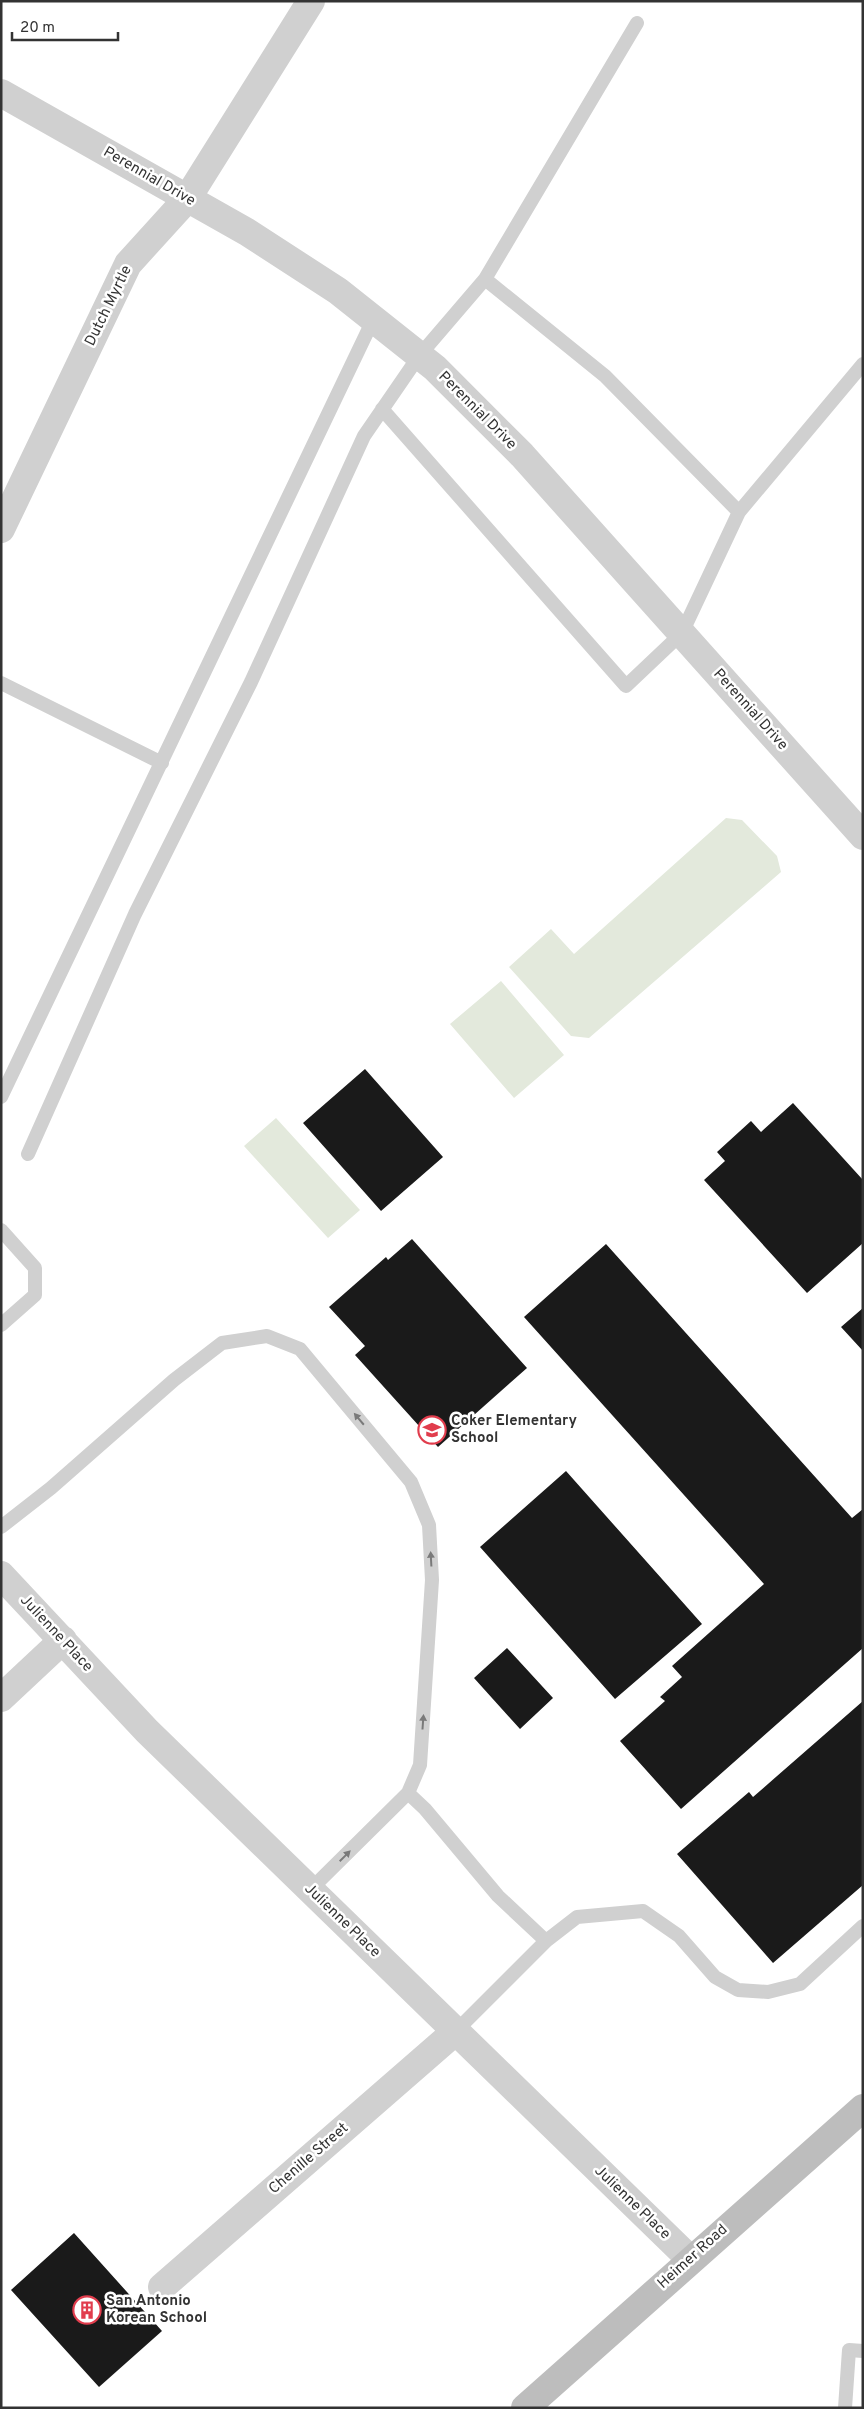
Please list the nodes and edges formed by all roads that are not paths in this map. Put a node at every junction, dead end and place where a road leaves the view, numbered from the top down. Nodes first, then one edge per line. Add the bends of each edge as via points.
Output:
1 (311, 1) edge
2 (637, 23) dead end
3 (1, 93) edge
4 (187, 199) junction
5 (485, 279) junction
6 (373, 320) junction
7 (419, 356) junction
8 (863, 364) edge
9 (382, 409) junction
10 (739, 512) junction
11 (1, 528) edge
12 (682, 633) junction
13 (1, 683) edge
14 (162, 763) junction
15 (860, 829) edge
16 (1, 1098) edge
17 (28, 1154) dead end
18 (1, 1230) edge
19 (1, 1325) edge
20 (1, 1527) edge
21 (1, 1575) edge
22 (63, 1640) junction
23 (1, 1698) edge
24 (408, 1794) junction
25 (310, 1890) junction
26 (863, 1926) edge
27 (546, 1941) junction
28 (456, 2031) junction
29 (863, 2108) edge
30 (690, 2259) junction
31 (162, 2287) dead end
32 (863, 2350) edge
33 (525, 2408) edge
34 (845, 2408) edge

1 - 4 street, Dutch Myrtle
2 - 5 lane
3 - 4 street, Perennial Drive
4 - 6 street, Perennial Drive via 247,232 338,292
4 - 11 street, Dutch Myrtle via 128,264
5 - 7 lane
5 - 10 lane via 605,376
6 - 7 street, Perennial Drive
6 - 14 lane
7 - 9 lane
7 - 12 street, Perennial Drive via 522,455
8 - 10 lane
9 - 12 lane via 626,686
9 - 17 lane via 364,436 251,682 135,914
10 - 12 lane
12 - 15 street, Perennial Drive
13 - 14 lane
14 - 16 lane
18 - 19 lane via 35,1268 34,1295
24 -> 20 lane via 420,1765 432,1580 429,1526 411,1482 300,1349 267,1336 222,1343
21 - 22 street, Julienne Place
22 - 23 street
22 - 25 street, Julienne Place via 147,1731
25 -> 24 lane
24 - 27 lane via 426,1809 498,1896
25 - 28 street, Julienne Place
26 - 27 lane via 800,1984 768,1992 738,1990 716,1977 679,1936 643,1911 577,1917
27 - 28 lane
28 - 30 street, Julienne Place
28 - 31 street, Chenille Street
29 - 30 street, Heimer Road
30 - 33 street, Heimer Road
32 - 34 lane via 849,2350

